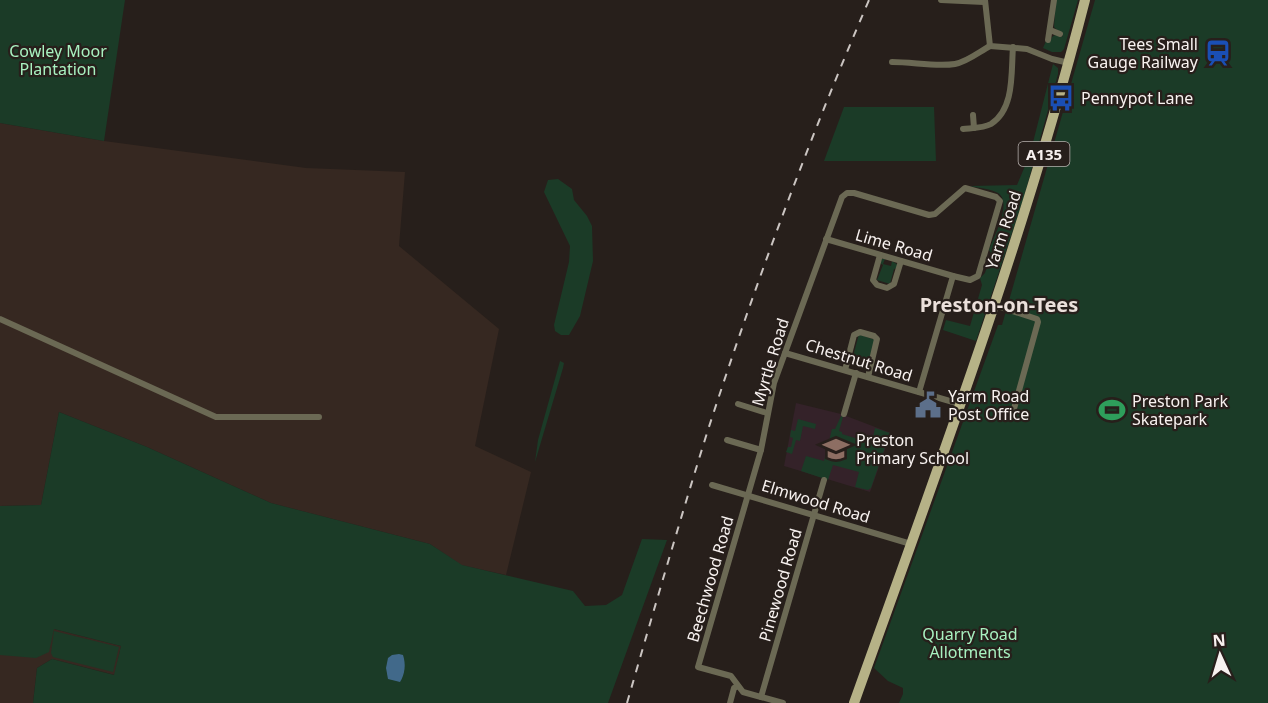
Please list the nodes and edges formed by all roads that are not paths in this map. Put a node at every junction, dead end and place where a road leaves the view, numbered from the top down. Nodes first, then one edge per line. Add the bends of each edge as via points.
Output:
1 (941, 0) edge
2 (1054, 0) edge
3 (1085, 0) edge
4 (984, 1) edge
5 (1050, 30) junction
6 (1060, 34) dead end
7 (1048, 40) dead end
8 (990, 46) junction
9 (1013, 47) junction
10 (892, 62) dead end
11 (910, 62) junction
12 (1069, 63) junction
13 (908, 70) dead end
14 (973, 115) dead end
15 (974, 128) junction
16 (963, 129) dead end
17 (826, 239) junction
18 (880, 255) junction
19 (901, 261) junction
20 (953, 276) junction
21 (994, 305) junction
22 (0, 319) edge
23 (784, 353) junction
24 (845, 370) junction
25 (856, 373) junction
26 (868, 377) junction
27 (919, 393) junction
28 (738, 404) dead end
29 (960, 404) junction
30 (767, 413) junction
31 (844, 414) dead end
32 (1012, 416) dead end
33 (319, 417) dead end
34 (727, 440) dead end
35 (761, 450) junction
36 (824, 480) dead end
37 (712, 485) dead end
38 (748, 495) junction
39 (814, 515) junction
40 (911, 544) junction
41 (738, 686) junction
42 (761, 697) junction
43 (730, 703) edge
44 (783, 703) edge
45 (854, 703) edge

1 - 4 street
2 - 5 street
3 - 12 main road, Yarm Road / A135
4 - 8 street
5 - 6 street
5 - 7 street
8 - 9 street
8 - 11 street via 958,64
9 - 12 street
9 - 15 street via 1011,82 1001,116 990,125
10 - 11 street
11 - 13 street
12 - 21 main road, Yarm Road / A135
14 - 15 street
15 - 16 street
17 - 18 street, Lime Road
17 - 20 street, Myrtle Road via 847,193 929,216 965,188 998,199 1000,204 978,276 970,280
17 - 23 street, Myrtle Road
18 - 19 street, Lime Road
18 - 19 street via 873,280 887,288 894,284
19 - 20 street, Lime Road
20 - 27 street
21 - 29 main road, Yarm Road / A135
21 - 32 street via 1038,322
22 - 33 street via 216,417
23 - 24 street, Chestnut Road
23 - 30 street, Myrtle Road
24 - 25 street, Chestnut Road
24 - 26 street via 854,335 860,332 874,336 877,339
25 - 26 street, Chestnut Road
25 - 31 street
26 - 27 street, Chestnut Road
27 - 29 street, Chestnut Road
28 - 30 street
29 - 40 main road, Yarm Road / A135
30 - 35 street, Myrtle Road
34 - 35 street
35 - 38 street, Myrtle Road
36 - 39 street, Pinewood Road
37 - 38 street, Elmwood Road
38 - 39 street, Elmwood Road
38 - 41 street, Beechwood Road via 698,667 731,676
39 - 40 street, Elmwood Road
39 - 42 street, Pinewood Road
40 - 45 main road, Yarm Road / A135
41 - 42 street via 743,692
41 - 43 street
42 - 44 street

